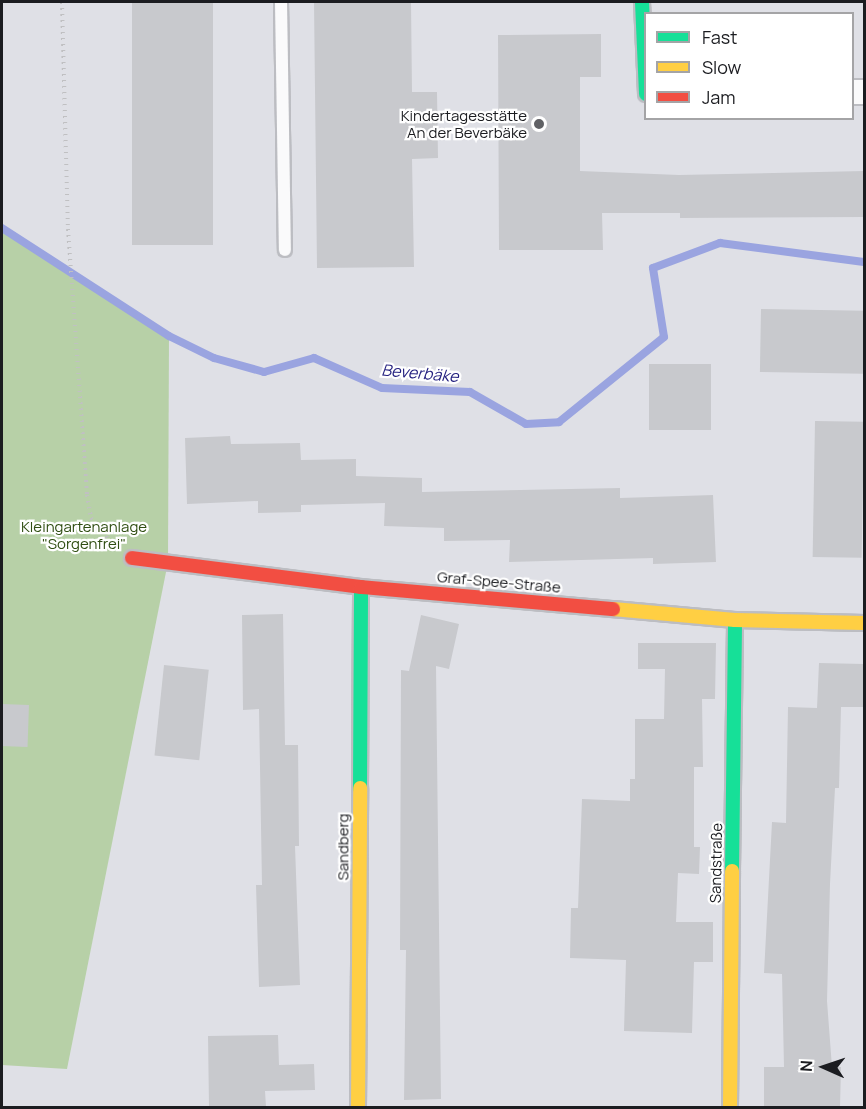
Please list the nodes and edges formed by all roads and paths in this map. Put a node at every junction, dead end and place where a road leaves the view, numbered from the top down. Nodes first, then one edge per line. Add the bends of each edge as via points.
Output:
1 (62, 2) edge
2 (281, 2) edge
3 (642, 2) edge
4 (644, 63) edge
5 (285, 250) dead end
6 (132, 558) joint
7 (361, 587) junction
8 (735, 620) junction
9 (864, 623) edge
10 (358, 1107) edge
11 (729, 1107) edge

1 - 6 path via 68,229 90,512 101,533
2 - 5 lane
3 - 4 street
6 - 7 street, Graf-Spee-Straße
7 - 8 street, Graf-Spee-Straße
7 - 10 street, Sandberg
8 - 9 street, Graf-Spee-Straße
8 - 11 street, Sandstraße

